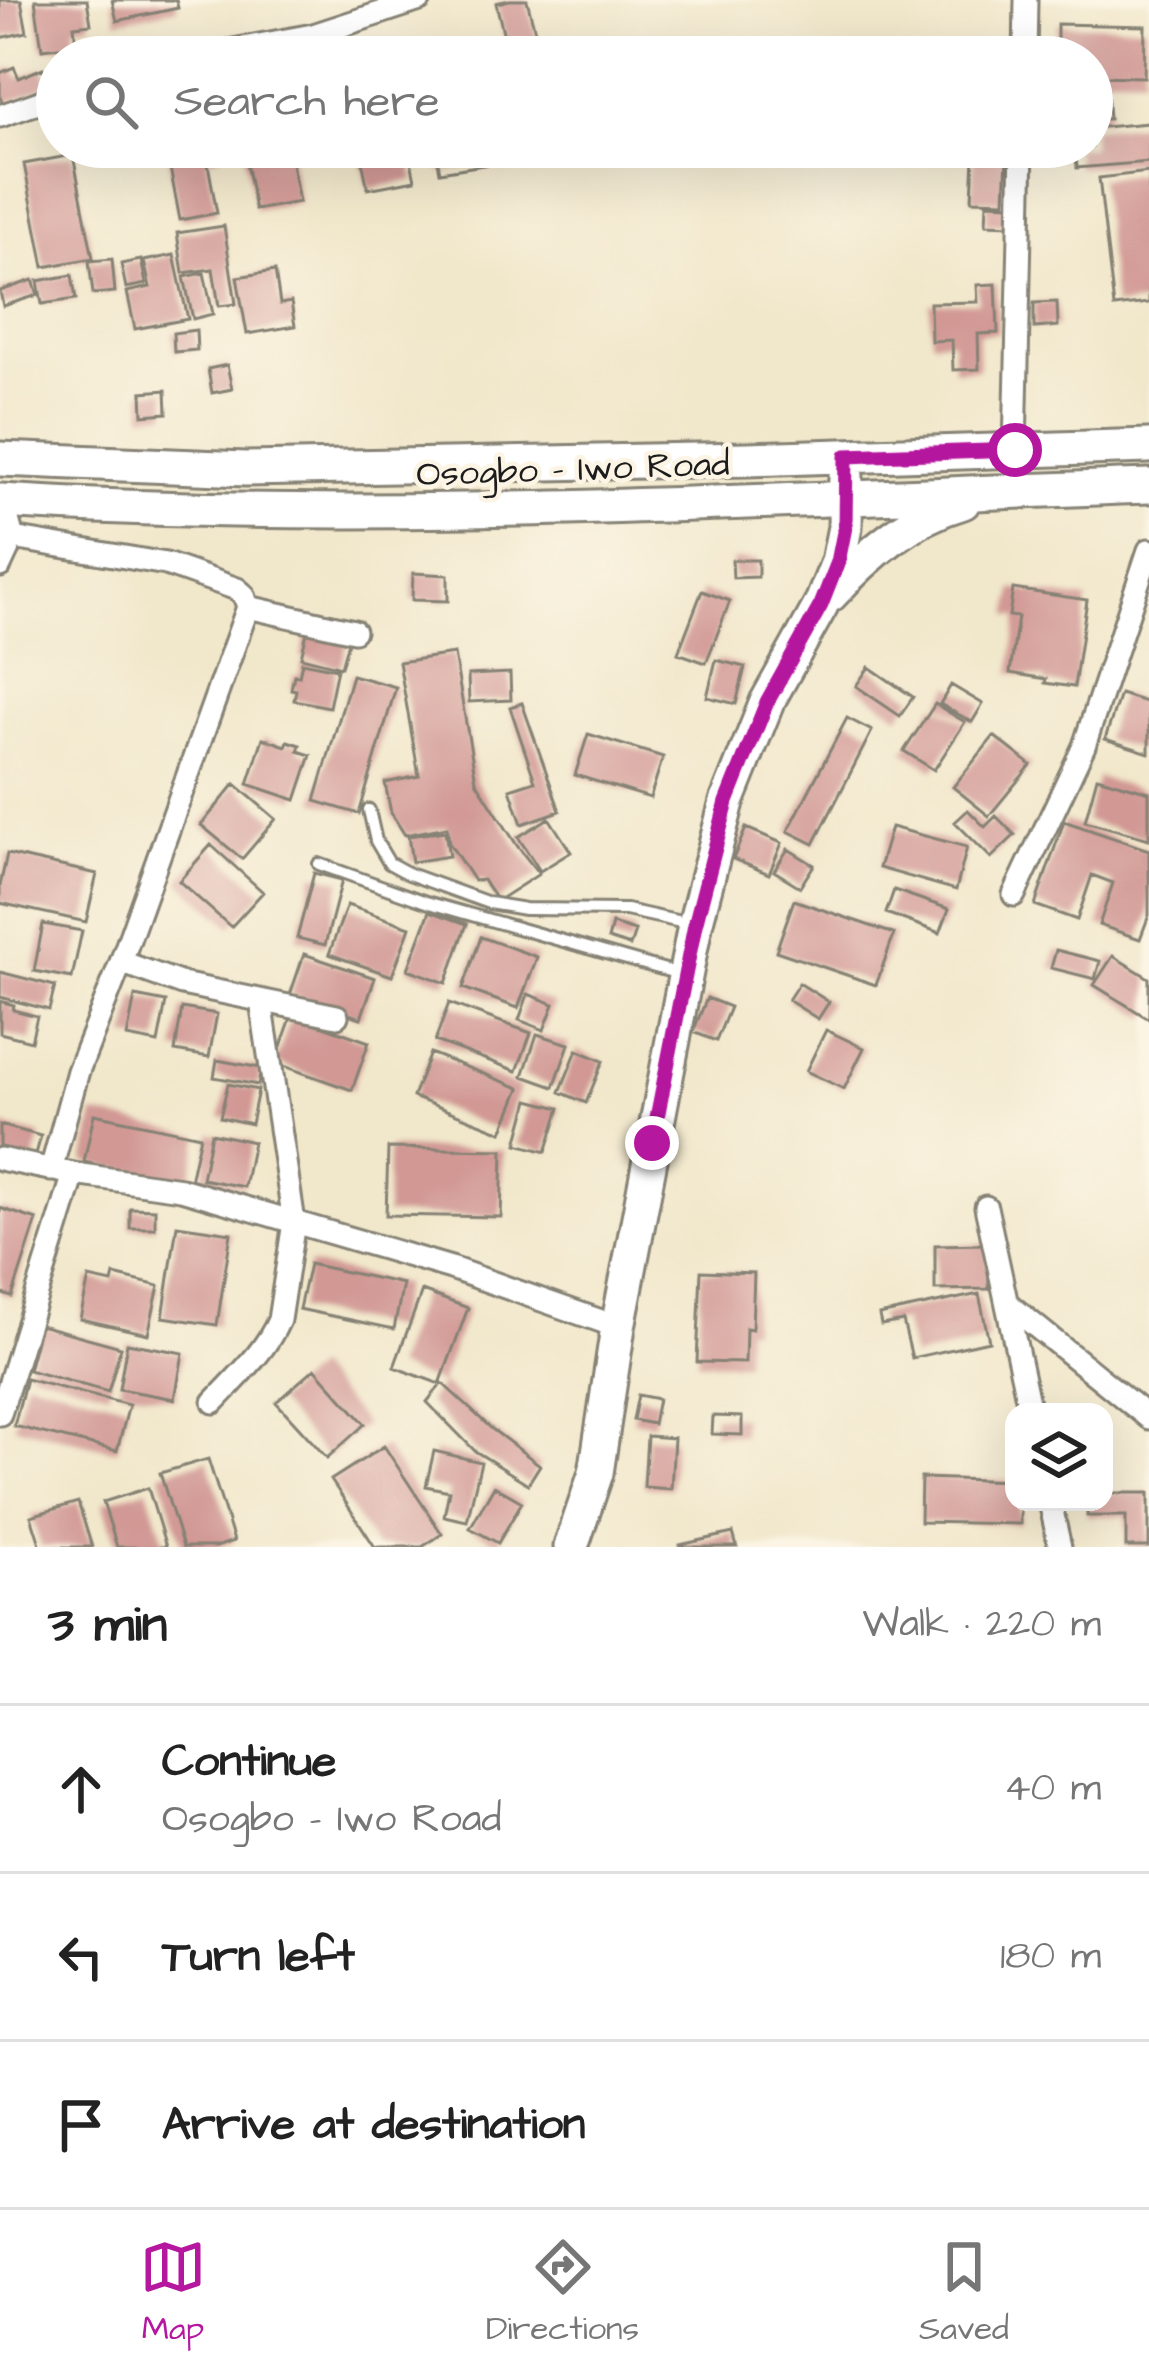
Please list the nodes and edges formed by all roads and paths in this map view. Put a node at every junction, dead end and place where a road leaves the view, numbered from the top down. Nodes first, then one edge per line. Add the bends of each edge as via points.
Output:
1 (421, 0) edge
2 (1026, 0) edge
3 (382, 5) edge
4 (308, 36) edge
5 (1025, 36) edge
6 (36, 103) edge
7 (0, 116) edge
8 (1022, 168) edge
9 (1149, 446) edge
10 (1015, 450) junction
11 (846, 456) junction
12 (0, 459) edge
13 (1149, 487) edge
14 (1001, 492) junction
15 (846, 497) junction
16 (2, 501) edge
17 (13, 538) junction
18 (1149, 550) edge
19 (0, 566) edge
20 (821, 605) junction
21 (248, 607) junction
22 (354, 631) dead end
23 (369, 810) dead end
24 (319, 864) dead end
25 (1014, 895) dead end
26 (695, 925) junction
27 (121, 962) junction
28 (685, 975) junction
29 (261, 1001) junction
30 (337, 1016) dead end
31 (0, 1159) edge
32 (62, 1172) junction
33 (986, 1207) dead end
34 (294, 1222) junction
35 (1007, 1303) junction
36 (618, 1327) junction
37 (214, 1402) dead end
38 (1028, 1403) edge
39 (0, 1414) edge
40 (1149, 1418) edge
41 (1052, 1511) edge
42 (571, 1547) edge
43 (1060, 1547) edge

1 - 3 street
2 - 5 street
3 - 4 street
6 - 7 street
8 - 10 street
9 - 10 main road, Osogbo - Iwo Road
10 - 11 main road, Osogbo - Iwo Road
11 - 12 main road, Osogbo - Iwo Road via 246,469
11 - 15 main road
13 - 14 main road, Osogbo - Iwo Road
14 - 15 main road, Osogbo - Iwo Road
14 - 20 main road via 914,524
15 - 16 main road, Osogbo - Iwo Road via 394,512
15 - 20 main road via 838,562
16 - 17 street
17 - 19 street
17 - 21 street via 166,564 237,589
18 - 25 street via 1084,746
20 - 26 main road via 767,702 727,802
21 - 22 street
21 - 27 street
23 - 26 lane via 388,863 489,903 626,910
24 - 28 lane
26 - 28 main road
27 - 29 street
27 - 32 street via 78,1072
28 - 36 main road
29 - 30 street
29 - 34 street
31 - 32 street
32 - 34 street via 181,1189
32 - 39 street
33 - 35 street
34 - 36 street
34 - 37 street via 273,1334
35 - 38 street
35 - 40 street
36 - 42 main road via 596,1473
41 - 43 street

